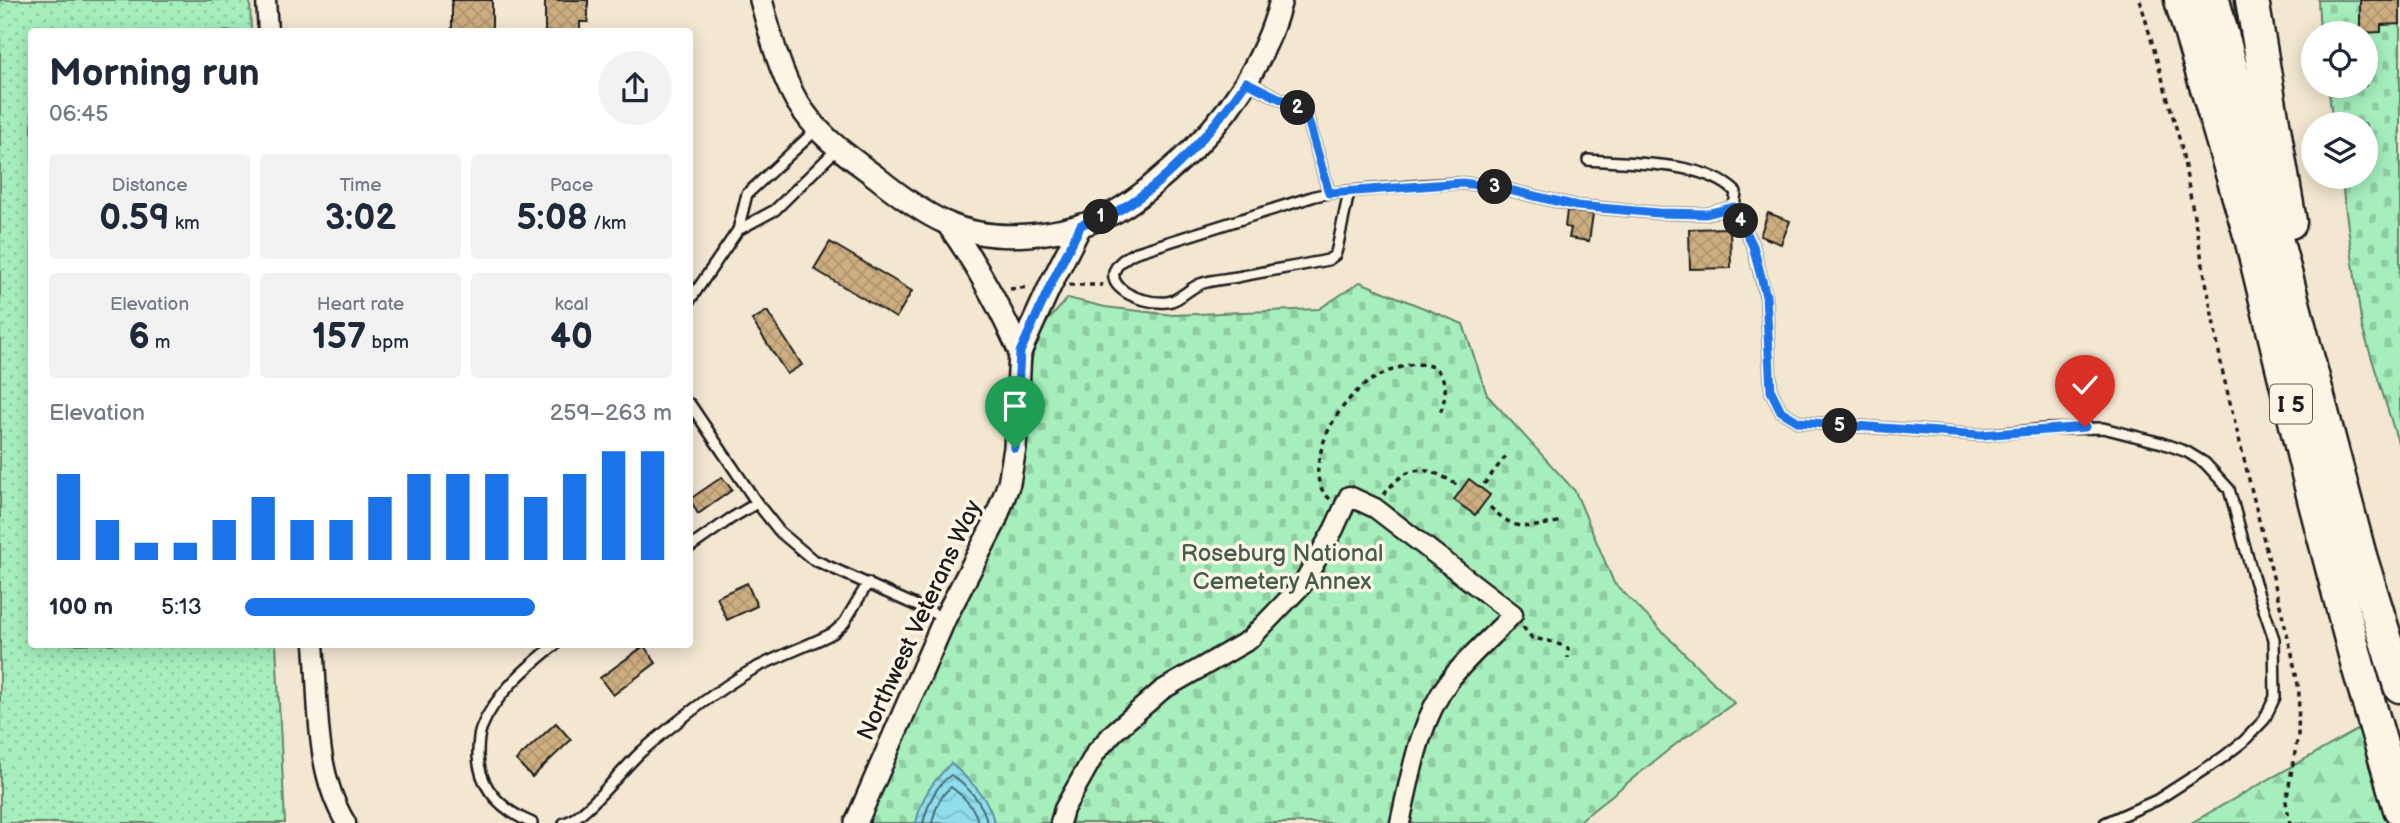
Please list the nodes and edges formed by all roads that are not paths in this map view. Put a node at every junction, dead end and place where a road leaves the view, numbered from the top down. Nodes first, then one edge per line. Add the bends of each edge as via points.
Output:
1 (266, 0) edge
2 (761, 0) edge
3 (1281, 0) edge
4 (2180, 0) edge
5 (2213, 0) edge
6 (2252, 0) edge
7 (268, 28) edge
8 (1246, 82) junction
9 (816, 130) junction
10 (838, 148) junction
11 (1588, 160) dead end
12 (1349, 192) junction
13 (1329, 193) junction
14 (1734, 207) junction
15 (947, 223) junction
16 (1081, 225) junction
17 (738, 230) junction
18 (693, 296) edge
19 (1020, 352) junction
20 (693, 408) edge
21 (757, 503) junction
22 (693, 545) edge
23 (2360, 556) junction
24 (868, 583) junction
25 (945, 618) junction
26 (314, 648) edge
27 (551, 648) edge
28 (2400, 686) edge
29 (2400, 809) edge
30 (580, 813) junction
31 (346, 823) edge
32 (532, 823) edge
33 (564, 823) edge
34 (579, 823) edge
35 (856, 823) edge
36 (1060, 823) edge
37 (1400, 823) edge
38 (2105, 823) edge

1 - 7 street
2 - 9 street, Northwest Veterans Way via 780,63
3 - 8 street, Northwest Veterans Way via 1265,47
4 - 29 highway, I 5 via 2251,238 2315,503
5 - 23 highway, I 5
6 - 23 highway via 2313,343
8 - 13 lane via 1307,116
8 - 16 street, Northwest Veterans Way via 1207,134 1149,188 1112,214
9 - 10 street, Northwest Veterans Way
9 - 17 lane via 747,194
10 - 15 street, Northwest Veterans Way
10 - 17 lane via 775,210
11 - 14 lane via 1700,172 1726,182 1736,192
12 - 13 lane
12 - 13 lane via 1338,249 1328,260 1200,284 1171,302 1153,303 1127,294 1113,277 1114,267 1134,253
12 - 14 lane via 1462,183 1577,206 1706,214
14 - 38 lane via 1753,246 1766,296 1771,391 1781,411 1799,422 1981,435 2103,428 2187,452 2205,463 2229,489 2274,639 2275,697 2264,720 2222,758 2157,800
15 - 16 street, Northwest Veterans Way via 1007,236 1041,235
15 - 19 street, Northwest Veterans Way via 992,292
16 - 19 street, Northwest Veterans Way
17 - 18 lane
19 - 25 street, Northwest Veterans Way via 1009,484 994,524
20 - 21 lane
21 - 22 lane
21 - 24 lane via 780,532 812,559
23 - 28 highway, I 5
24 - 25 lane
24 - 30 lane via 833,633 751,671 713,695 628,764
25 - 35 street, Northwest Veterans Way
26 - 31 street via 325,768 336,807
27 - 32 lane via 499,699 481,729 478,746 485,787 514,815
30 - 33 lane
30 - 34 lane
36 - 37 street via 1096,752 1114,732 1162,690 1248,640 1284,606 1302,585 1349,496 1375,508 1513,614 1470,656 1438,698 1420,740

